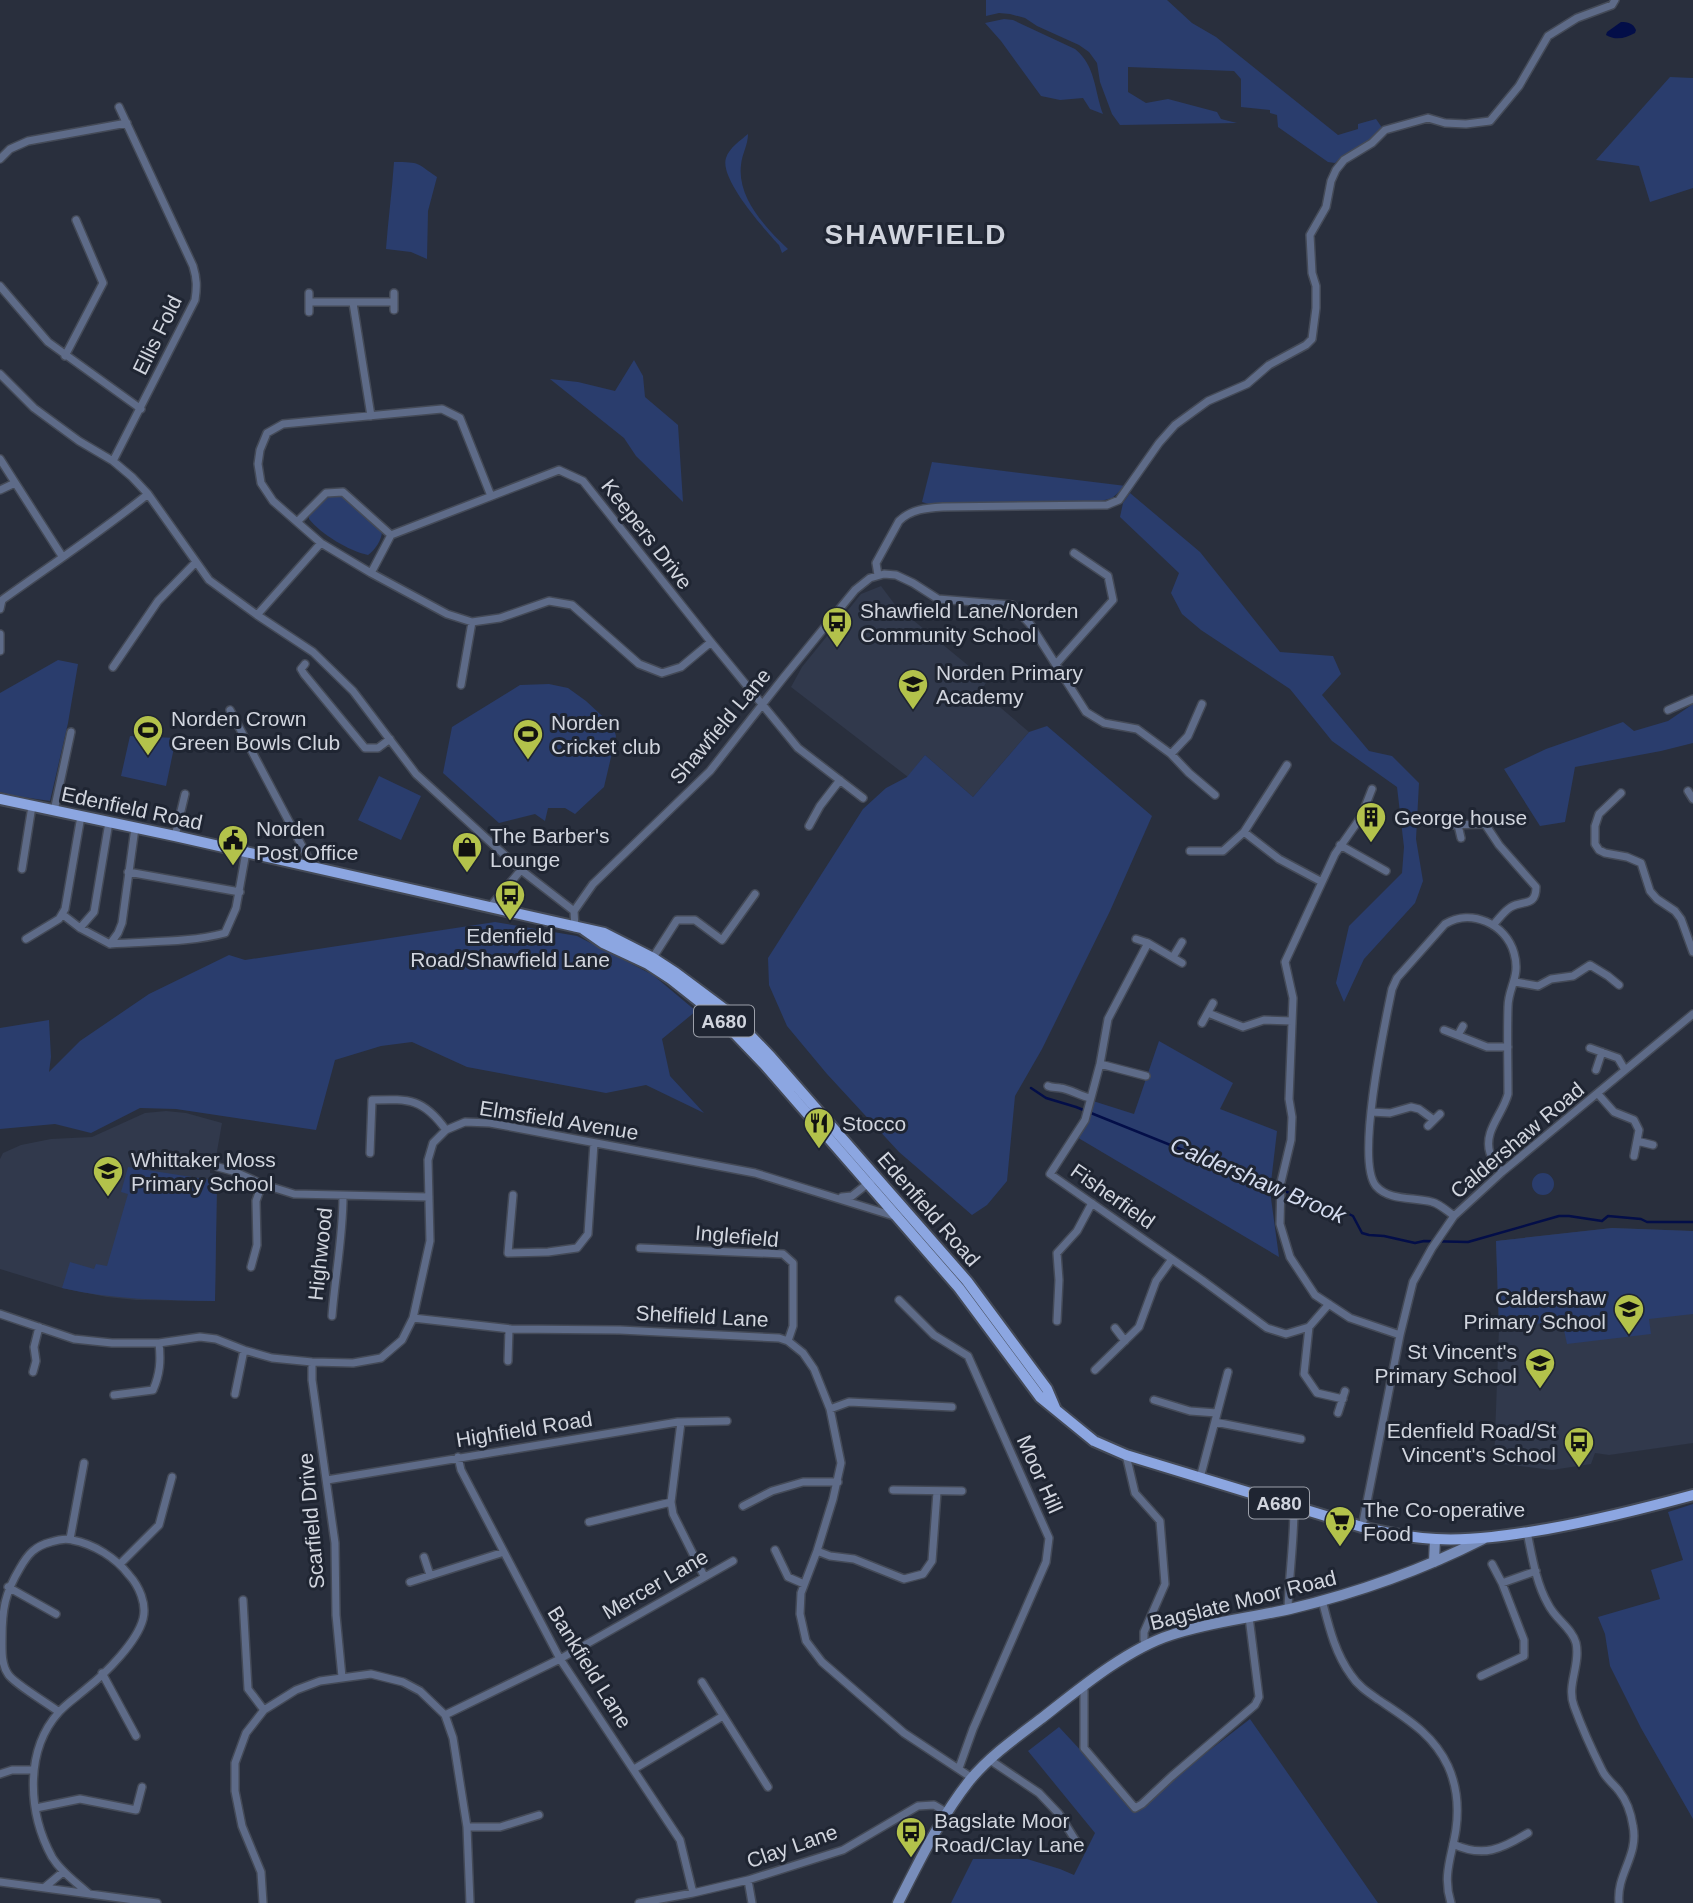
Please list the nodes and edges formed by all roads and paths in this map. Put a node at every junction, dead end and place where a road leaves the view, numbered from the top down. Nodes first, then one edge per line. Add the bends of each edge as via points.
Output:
1 (1615, 0) edge
2 (119, 107) dead end
3 (127, 123) junction
4 (0, 159) edge
5 (76, 220) dead end
6 (80, 229) junction
7 (70, 233) dead end
8 (0, 286) edge
9 (309, 293) dead end
10 (394, 293) dead end
11 (309, 302) junction
12 (353, 303) junction
13 (309, 312) dead end
14 (65, 356) junction
15 (0, 374) edge
16 (141, 409) junction
17 (371, 416) junction
18 (0, 459) edge
19 (113, 461) junction
20 (15, 483) junction
21 (0, 490) edge
22 (148, 494) junction
23 (491, 496) junction
24 (297, 522) junction
25 (391, 535) junction
26 (321, 543) junction
27 (1074, 553) dead end
28 (62, 556) junction
29 (196, 562) junction
30 (371, 573) junction
31 (874, 577) junction
32 (0, 609) edge
33 (257, 615) junction
34 (472, 622) junction
35 (0, 634) edge
36 (710, 642) junction
37 (0, 651) edge
38 (305, 664) dead end
39 (1056, 664) junction
40 (113, 667) dead end
41 (461, 685) dead end
42 (1693, 699) edge
43 (1202, 704) dead end
44 (763, 705) junction
45 (230, 710) dead end
46 (1668, 710) dead end
47 (71, 732) dead end
48 (390, 740) junction
49 (1171, 754) junction
50 (1287, 765) dead end
51 (840, 780) junction
52 (1371, 789) dead end
53 (1688, 791) dead end
54 (1621, 793) dead end
55 (185, 794) dead end
56 (1215, 795) dead end
57 (863, 798) dead end
58 (0, 799) edge
59 (1693, 799) edge
60 (32, 806) junction
61 (54, 811) junction
62 (82, 816) junction
63 (109, 822) junction
64 (1447, 825) dead end
65 (1458, 825) junction
66 (809, 826) dead end
67 (135, 828) junction
68 (1244, 832) junction
69 (175, 836) junction
70 (1461, 838) dead end
71 (1340, 845) junction
72 (1190, 851) dead end
73 (246, 852) junction
74 (1649, 858) dead end
75 (1641, 863) junction
76 (313, 867) junction
77 (22, 869) dead end
78 (521, 870) junction
79 (1386, 871) dead end
80 (128, 872) junction
81 (1322, 882) junction
82 (240, 892) junction
83 (755, 894) dead end
84 (490, 907) junction
85 (64, 911) junction
86 (574, 911) junction
87 (1493, 925) junction
88 (80, 928) junction
89 (579, 928) junction
90 (26, 939) dead end
91 (1136, 939) dead end
92 (1182, 942) dead end
93 (1148, 943) junction
94 (110, 944) junction
95 (1693, 952) edge
96 (1589, 955) dead end
97 (1173, 957) junction
98 (651, 961) junction
99 (1182, 962) dead end
100 (1590, 965) junction
101 (1515, 982) junction
102 (1619, 985) dead end
103 (1213, 1003) dead end
104 (1208, 1013) junction
105 (1693, 1014) edge
106 (1292, 1021) junction
107 (1202, 1023) dead end
108 (1463, 1026) dead end
109 (1444, 1030) dead end
110 (1458, 1035) junction
111 (1508, 1047) junction
112 (1590, 1048) dead end
113 (1602, 1052) junction
114 (1100, 1064) junction
115 (1596, 1070) dead end
116 (1625, 1070) junction
117 (1146, 1076) dead end
118 (1048, 1086) dead end
119 (1598, 1094) junction
120 (1089, 1102) junction
121 (1371, 1112) junction
122 (1434, 1120) dead end
123 (446, 1130) junction
124 (1637, 1142) junction
125 (594, 1143) junction
126 (1653, 1145) dead end
127 (370, 1153) dead end
128 (1634, 1156) dead end
129 (218, 1167) dead end
130 (1502, 1172) junction
131 (872, 1180) junction
132 (262, 1184) junction
133 (513, 1195) dead end
134 (344, 1196) junction
135 (429, 1197) junction
136 (838, 1198) junction
137 (1092, 1203) junction
138 (894, 1216) junction
139 (1454, 1216) junction
140 (640, 1248) dead end
141 (1172, 1259) junction
142 (251, 1267) dead end
143 (900, 1300) dead end
144 (1329, 1304) junction
145 (0, 1314) edge
146 (332, 1316) dead end
147 (412, 1318) junction
148 (1057, 1321) dead end
149 (991, 1323) junction
150 (39, 1327) junction
151 (1309, 1327) junction
152 (1115, 1328) dead end
153 (509, 1329) junction
154 (1400, 1335) junction
155 (788, 1341) junction
156 (1125, 1341) junction
157 (159, 1343) junction
158 (244, 1350) junction
159 (508, 1361) dead end
160 (312, 1362) junction
161 (1095, 1370) dead end
162 (33, 1372) dead end
163 (1228, 1372) dead end
164 (235, 1394) dead end
165 (114, 1395) dead end
166 (1154, 1400) dead end
167 (952, 1407) dead end
168 (830, 1409) junction
169 (1217, 1413) junction
170 (1338, 1413) dead end
171 (727, 1421) dead end
172 (681, 1422) junction
173 (1215, 1422) junction
174 (1301, 1439) dead end
175 (1126, 1455) junction
176 (458, 1457) junction
177 (84, 1463) dead end
178 (172, 1477) dead end
179 (1200, 1478) junction
180 (327, 1480) junction
181 (838, 1482) junction
182 (893, 1490) dead end
183 (962, 1491) dead end
184 (937, 1492) junction
185 (1693, 1496) edge
186 (671, 1502) junction
187 (743, 1506) dead end
188 (1294, 1507) junction
189 (589, 1522) dead end
190 (1362, 1527) junction
191 (1527, 1532) junction
192 (1484, 1538) junction
193 (70, 1539) junction
194 (1435, 1539) junction
195 (775, 1549) dead end
196 (817, 1551) junction
197 (504, 1552) junction
198 (424, 1556) dead end
199 (733, 1561) dead end
200 (1434, 1562) junction
201 (120, 1564) junction
202 (1492, 1564) dead end
203 (1536, 1571) junction
204 (430, 1575) junction
205 (704, 1576) junction
206 (410, 1582) dead end
207 (1502, 1583) junction
208 (804, 1584) junction
209 (8, 1587) junction
210 (243, 1600) dead end
211 (1322, 1600) junction
212 (1288, 1609) junction
213 (56, 1614) dead end
214 (1249, 1617) junction
215 (1147, 1644) junction
216 (560, 1659) junction
217 (102, 1673) junction
218 (8, 1675) junction
219 (1481, 1676) dead end
220 (342, 1677) junction
221 (0, 1681) edge
222 (702, 1682) dead end
223 (1084, 1685) junction
224 (264, 1710) junction
225 (59, 1712) junction
226 (445, 1715) junction
227 (723, 1716) junction
228 (136, 1736) dead end
229 (990, 1760) junction
230 (959, 1768) junction
231 (634, 1769) junction
232 (33, 1770) junction
233 (0, 1774) edge
234 (972, 1778) junction
235 (142, 1787) dead end
236 (768, 1787) dead end
237 (36, 1808) junction
238 (946, 1812) junction
239 (538, 1815) dead end
240 (467, 1827) junction
241 (1528, 1833) dead end
242 (1453, 1844) junction
243 (1079, 1846) dead end
244 (63, 1872) junction
245 (748, 1880) junction
246 (0, 1882) edge
247 (45, 1887) junction
248 (693, 1893) junction
249 (89, 1894) junction
250 (157, 1903) edge
251 (263, 1903) edge
252 (470, 1903) edge
253 (639, 1903) edge
254 (752, 1903) edge
255 (898, 1903) edge
256 (1451, 1903) edge
257 (1619, 1903) edge

1 - 31 street via 1548,36 1519,86 1490,121 1456,124 1428,118 1385,130 1344,160 1310,235 1317,308 1312,340 1175,425 1119,500 1107,505 943,507 914,512 899,520 876,563
2 - 3 street, Ellis Fold
3 - 4 street via 29,141
3 - 16 street, Ellis Fold via 197,277 195,300
5 - 6 street
6 - 7 street
6 - 14 street via 103,284
8 - 14 street
9 - 11 street
10 - 12 street via 394,306
11 - 12 street
11 - 13 street
12 - 17 street
14 - 16 street
15 - 19 street via 34,408
16 - 19 street, Ellis Fold
17 - 23 street via 442,409 460,418
17 - 24 street via 283,424 267,433 258,464 261,484 272,501
18 - 20 street
19 - 22 street
20 - 21 street
20 - 28 street
22 - 28 street
22 - 29 street
23 - 25 street, Keepers Drive
23 - 36 street, Keepers Drive via 559,470 583,481
24 - 25 street via 326,493 343,492
24 - 26 street
25 - 30 street
26 - 30 street
26 - 33 street
27 - 39 street via 1108,576 1113,600
28 - 32 street via 2,600
29 - 33 street via 209,580
29 - 40 street via 158,601
30 - 34 street via 447,614
31 - 39 street via 896,575 938,600 1013,605
31 - 44 street, Shawfield Lane via 855,590
33 - 48 street via 313,652 353,691
34 - 36 street via 550,601 572,605 639,664 662,673 681,667
34 - 41 street
35 - 37 street
36 - 44 street, Keepers Drive
38 - 48 street via 301,670 365,748 378,748
39 - 49 street via 1086,712 1104,723 1138,729
42 - 46 street
43 - 49 street via 1188,736
44 - 51 street, Keepers Drive via 798,748
44 - 86 street, Shawfield Lane via 710,771 593,884
45 - 76 street
47 - 61 street
48 - 78 street via 416,774
49 - 56 street
50 - 68 street
51 - 57 street, Keepers Drive
51 - 66 street
52 - 71 street via 1361,817
53 - 59 street
54 - 75 street via 1599,814 1595,844 1605,853
55 - 69 street
58 - 60 main road, Edenfield Road / A680
60 - 61 main road, Edenfield Road / A680
60 - 77 street
61 - 62 main road, Edenfield Road / A680
62 - 63 main road, Edenfield Road / A680
62 - 85 street
63 - 67 main road, Edenfield Road / A680
63 - 88 street via 94,912
64 - 65 street
65 - 70 street
65 - 87 street via 1485,824 1540,896 1511,907
67 - 69 main road, Edenfield Road / A680
67 - 80 street
68 - 72 street via 1223,851
68 - 81 street via 1279,859
69 - 73 main road, Edenfield Road / A680
71 - 79 street
71 - 81 street
73 - 76 main road, Edenfield Road / A680
73 - 82 street
74 - 75 street
75 - 95 street via 1650,891 1681,919
76 - 84 main road, Edenfield Road / A680
78 - 84 street
78 - 86 street
80 - 82 street
80 - 94 street via 122,923
81 - 106 street via 1285,962 1293,998
82 - 94 street via 225,933 190,940
83 - 98 street via 722,940 695,920 677,920
84 - 89 main road, Edenfield Road / A680
85 - 88 street
85 - 90 street
86 - 89 street
87 - 101 street via 1514,953
87 - 121 street via 1480,918 1454,919 1397,978
88 - 94 street
89 - 98 main road, Edenfield Road / A680 via 603,943
91 - 93 street
92 - 97 street
93 - 97 street
93 - 114 street, Fisherfield via 1108,1019
96 - 100 street
97 - 99 street
98 - 131 main road, Edenfield Road / A680 via 719,1017
100 - 101 street via 1573,976 1538,986
100 - 102 street
101 - 111 street via 1508,1004
103 - 104 street
104 - 106 street via 1243,1027 1264,1020
104 - 107 street
105 - 116 street, Caldershaw Road
106 - 144 street via 1291,1139 1281,1182 1280,1224 1290,1257 1315,1295
108 - 110 street
109 - 110 street
110 - 111 street via 1487,1047
111 - 130 street via 1508,1094 1489,1143 1490,1154
112 - 113 street
113 - 115 street
113 - 116 street via 1618,1058
114 - 117 street
114 - 120 street, Fisherfield
116 - 119 street, Caldershaw Road
118 - 120 street via 1061,1084
119 - 124 street via 1614,1112 1634,1120 1639,1130
119 - 130 street, Caldershaw Road
120 - 137 street, Fisherfield via 1085,1120 1050,1174
121 - 122 street via 1411,1107
121 - 139 street via 1369,1166 1375,1185 1389,1196 1435,1202
123 - 125 street, Elmsfield Avenue via 465,1122 490,1123
123 - 127 street via 435,1114 421,1105 402,1099 372,1100
123 - 135 street via 433,1143 428,1160
124 - 126 street
124 - 128 street
125 - 133 street via 588,1234 577,1248 508,1253
125 - 136 street, Elmsfield Avenue via 755,1173
129 - 132 street, Highwood
130 - 139 street, Caldershaw Road
131 - 136 street via 852,1196
131 - 138 main road, Edenfield Road / A680
131 - 149 main road, Edenfield Road / A680 via 967,1281
132 - 134 street, Highwood via 294,1194
132 - 142 street via 256,1201 257,1245
134 - 135 street, Highwood
134 - 146 street, Highwood
135 - 147 street via 430,1241
136 - 138 street, Elmsfield Avenue
137 - 141 street, Fisherfield
137 - 148 street via 1077,1231 1057,1253
138 - 149 main road, Edenfield Road / A680
139 - 154 street, Caldershaw Road via 1413,1282
140 - 155 street, Inglefield via 783,1254 793,1263 793,1326
141 - 151 street, Fisherfield via 1267,1328 1286,1334
141 - 156 street via 1156,1281 1139,1327
143 - 230 street, Moor Hill via 934,1335 968,1356 1049,1538 1046,1562
144 - 151 street
144 - 154 street via 1350,1318
145 - 150 street
147 - 153 street, Shelfield Lane
147 - 160 street via 402,1340 381,1358
149 - 175 main road, Edenfield Road / A680 via 1047,1389 1057,1412 1094,1441
150 - 157 street via 74,1339
150 - 162 street
151 - 170 street via 1304,1374 1317,1393 1344,1395
152 - 156 street
153 - 155 street, Shelfield Lane via 620,1330
153 - 159 street
154 - 190 street, Caldershaw Road
155 - 168 street, Shelfield Lane via 814,1369
156 - 161 street
157 - 158 street via 200,1337
157 - 165 street via 159,1378 153,1390
158 - 160 street
158 - 164 street
160 - 180 street, Scarfield Drive
163 - 169 street
166 - 169 street
167 - 168 street via 849,1402
168 - 181 street, Shelfield Lane via 841,1463
169 - 173 street
171 - 172 street, Highfield Road
172 - 176 street, Highfield Road
172 - 186 street
173 - 174 street
173 - 179 street
175 - 179 main road, Edenfield Road / A680
175 - 215 street via 1135,1493 1160,1521 1165,1584 1144,1632
176 - 180 street, Highfield Road
176 - 197 street, Bankfield Lane
177 - 193 street
178 - 201 street via 159,1525
179 - 188 main road, Edenfield Road / A680
180 - 220 street, Scarfield Drive
181 - 187 street via 803,1482
181 - 196 street, Shelfield Lane
182 - 184 street
183 - 184 street
184 - 196 street via 932,1561 923,1574 904,1579 854,1559
185 - 191 main road, Edenfield Road / A680
186 - 189 street
186 - 205 street
188 - 190 main road, Edenfield Road / A680
188 - 212 street
190 - 194 main road, Edenfield Road / A680
191 - 192 main road, Edenfield Road / A680
191 - 203 street
192 - 194 main road, Edenfield Road / A680
192 - 200 street, Bagslate Moor Road
193 - 201 street
193 - 209 street via 42,1544 29,1553
194 - 200 street
195 - 208 street via 788,1577
196 - 208 street, Shelfield Lane
197 - 204 street
197 - 216 street, Bankfield Lane
198 - 204 street
199 - 205 street, Mercer Lane
200 - 211 street, Bagslate Moor Road
201 - 217 street via 142,1596 144,1617 133,1641
202 - 207 street
203 - 207 street
203 - 257 street via 1546,1603 1576,1643 1570,1687 1573,1705 1602,1770 1630,1811 1634,1848 1619,1884
204 - 206 street
205 - 216 street, Mercer Lane
207 - 219 street via 1524,1640 1524,1656
208 - 230 street, Shelfield Lane via 800,1614 806,1641 822,1662 904,1733
209 - 213 street
209 - 218 street via 2,1658
210 - 224 street via 248,1689
211 - 212 street, Bagslate Moor Road
211 - 242 street via 1333,1640 1352,1677 1420,1727 1440,1751 1457,1794
212 - 214 street, Bagslate Moor Road
214 - 215 street, Bagslate Moor Road
214 - 223 street via 1259,1697 1255,1705 1135,1808 1084,1748
215 - 223 street, Bagslate Moor Road
216 - 226 street, Mercer Lane
216 - 231 street, Bankfield Lane
217 - 225 street
217 - 228 street
218 - 221 street
218 - 225 street
220 - 224 street via 296,1690
220 - 226 street via 371,1674 403,1682
222 - 227 street
223 - 229 street, Bagslate Moor Road
224 - 251 street via 246,1733 235,1763 235,1791 242,1826 261,1872
225 - 232 street via 43,1735
226 - 240 street
227 - 231 street
227 - 236 street
229 - 234 street, Bagslate Moor Road
229 - 243 street via 1039,1793
230 - 234 street, Shelfield Lane
231 - 248 street, Bankfield Lane via 680,1840
232 - 233 street
232 - 237 street
234 - 238 street, Bagslate Moor Road
235 - 237 street via 136,1810 80,1799
237 - 244 street via 52,1856
238 - 245 street, Clay Lane via 934,1805 918,1806 843,1850
238 - 255 street, Bagslate Moor Road
239 - 240 street via 500,1826
240 - 252 street
241 - 242 street via 1496,1850
242 - 256 street via 1446,1881
244 - 247 street
244 - 249 street
245 - 248 street, Clay Lane
245 - 254 street
246 - 247 street
247 - 249 street
248 - 253 street, Clay Lane
249 - 250 street

